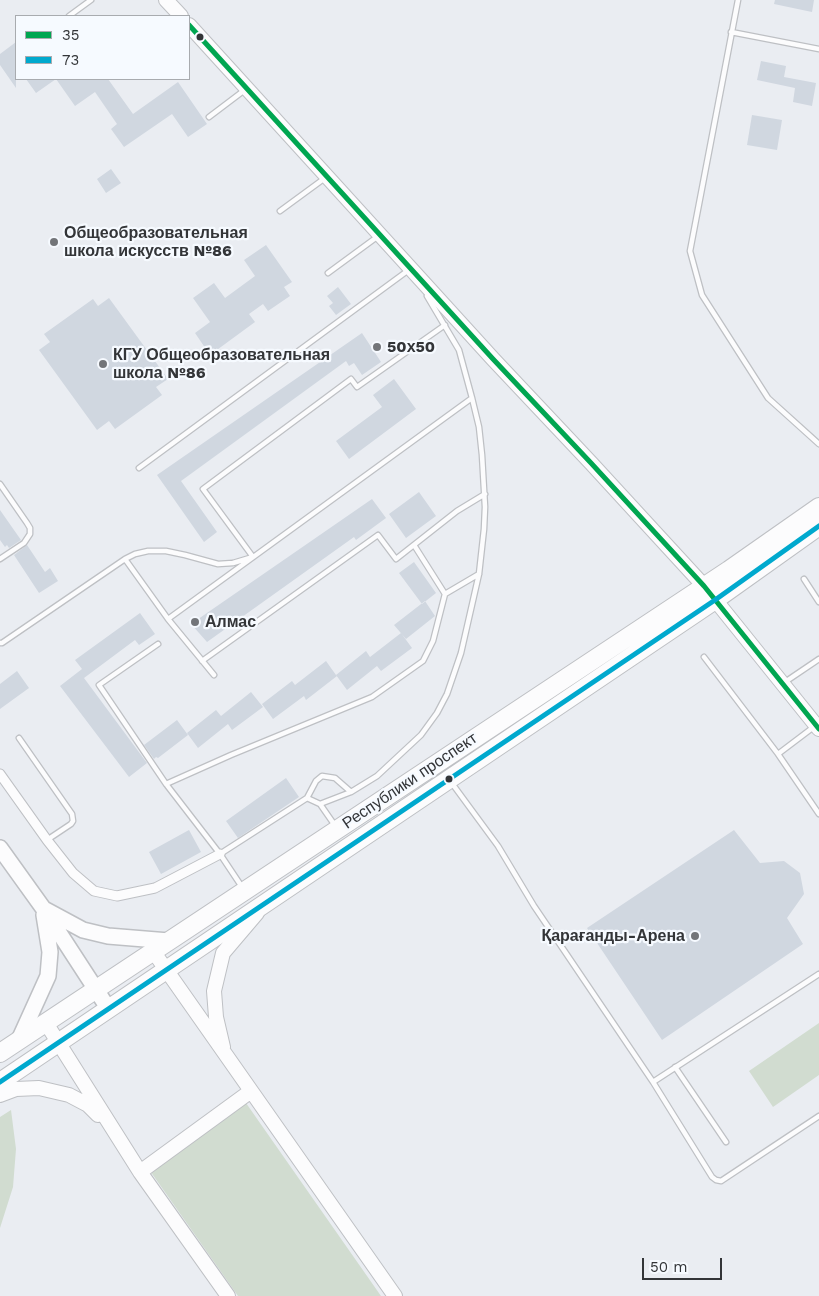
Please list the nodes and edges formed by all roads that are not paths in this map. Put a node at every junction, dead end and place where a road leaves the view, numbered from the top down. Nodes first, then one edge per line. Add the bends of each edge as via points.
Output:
1 (91, 0) edge
2 (166, 0) edge
3 (738, 0) edge
4 (70, 15) edge
5 (180, 15) edge
6 (190, 26) edge
7 (732, 32) junction
8 (819, 49) edge
9 (247, 89) junction
10 (209, 117) dead end
11 (327, 177) junction
12 (280, 211) dead end
13 (380, 235) junction
14 (410, 269) junction
15 (328, 273) dead end
16 (445, 325) junction
17 (472, 398) junction
18 (819, 444) edge
19 (139, 468) dead end
20 (0, 484) edge
21 (484, 494) junction
22 (819, 508) edge
23 (819, 526) edge
24 (414, 546) junction
25 (253, 557) junction
26 (0, 559) edge
27 (125, 559) junction
28 (479, 574) junction
29 (804, 579) dead end
30 (704, 586) junction
31 (445, 594) junction
32 (715, 600) junction
33 (819, 602) edge
34 (168, 619) junction
35 (0, 644) edge
36 (158, 644) dead end
37 (704, 657) dead end
38 (819, 659) edge
39 (202, 661) junction
40 (214, 675) dead end
41 (783, 683) junction
42 (818, 727) edge
43 (20, 738) dead end
44 (778, 754) junction
45 (0, 774) edge
46 (449, 779) junction
47 (166, 784) junction
48 (351, 792) junction
49 (307, 798) junction
50 (320, 804) junction
51 (819, 814) edge
52 (338, 829) junction
53 (47, 840) junction
54 (0, 848) edge
55 (220, 854) junction
56 (245, 890) junction
57 (267, 902) junction
58 (43, 908) junction
59 (169, 941) junction
60 (153, 951) junction
61 (165, 970) junction
62 (819, 974) edge
63 (96, 988) junction
64 (108, 1008) junction
65 (46, 1022) junction
66 (19, 1040) junction
67 (59, 1043) junction
68 (0, 1053) edge
69 (224, 1053) junction
70 (675, 1067) junction
71 (0, 1082) edge
72 (653, 1082) junction
73 (251, 1092) junction
74 (0, 1095) edge
75 (819, 1116) edge
76 (726, 1142) dead end
77 (131, 1157) junction
78 (140, 1172) junction
79 (228, 1296) edge
80 (395, 1296) edge

1 - 4 lane
2 - 5 main road
3 - 7 lane
6 - 9 main road
7 - 8 lane
7 - 18 lane via 690,251 702,295 768,398
9 - 10 lane
9 - 11 main road
11 - 12 lane
11 - 13 main road
13 - 14 main road
13 - 15 lane
14 - 16 lane
14 - 19 lane
14 - 30 main road
16 - 17 lane via 459,350
16 - 25 lane via 357,387 351,378 203,489
17 - 21 lane via 479,427
17 - 25 lane
20 - 26 lane via 30,528 24,544
21 - 24 lane
21 - 28 lane
22 - 30 highway, Республики проспект
23 - 32 highway, Республики проспект
24 - 31 lane
24 - 39 lane via 396,559 378,535
25 - 27 lane via 218,564 166,551 148,551
25 - 34 lane
27 - 34 lane
27 - 35 lane
28 - 31 lane
28 - 48 lane via 461,653 437,714 421,735 376,776
29 - 33 lane
30 - 32 main road
30 - 52 highway, Республики проспект
31 - 47 lane via 433,641 423,661 372,697
32 - 41 main road
32 - 46 highway, Республики проспект
34 - 39 lane
36 - 47 lane via 99,685
37 - 44 lane
38 - 41 lane
39 - 40 lane
41 - 42 main road
42 - 44 lane
43 - 53 lane via 72,814 71,824
44 - 51 lane
45 - 53 street
46 - 57 highway, Республики проспект
46 - 72 lane via 498,846 534,906
47 - 55 lane
48 - 49 lane via 335,778 322,776
48 - 50 lane
49 - 50 lane
49 - 55 lane
50 - 52 lane
52 - 56 highway, Республики проспект
53 - 55 street via 73,873 94,891 117,896 155,888
54 - 58 main road
55 - 56 lane
56 - 59 highway, Республики проспект
57 - 61 highway, Республики проспект
57 - 69 main road via 223,953 214,991
58 - 59 main road via 83,930 113,937
58 - 63 main road
58 - 66 main road via 50,952 48,976
59 - 60 highway, Республики проспект
60 - 61 main road
60 - 63 highway, Республики проспект
61 - 64 highway, Республики проспект
61 - 69 main road
62 - 70 lane
63 - 64 main road
63 - 65 highway, Республики проспект
64 - 67 highway, Республики проспект
65 - 66 highway, Республики проспект
65 - 67 main road
66 - 68 highway, Республики проспект
67 - 71 highway, Республики проспект
67 - 77 main road
69 - 73 main road
70 - 72 lane
70 - 76 lane
72 - 75 lane via 709,1174 716,1180 721,1181
73 - 78 main road
73 - 80 main road
74 - 77 main road via 16,1089 39,1088 69,1095 92,1108
77 - 78 main road
78 - 79 main road

